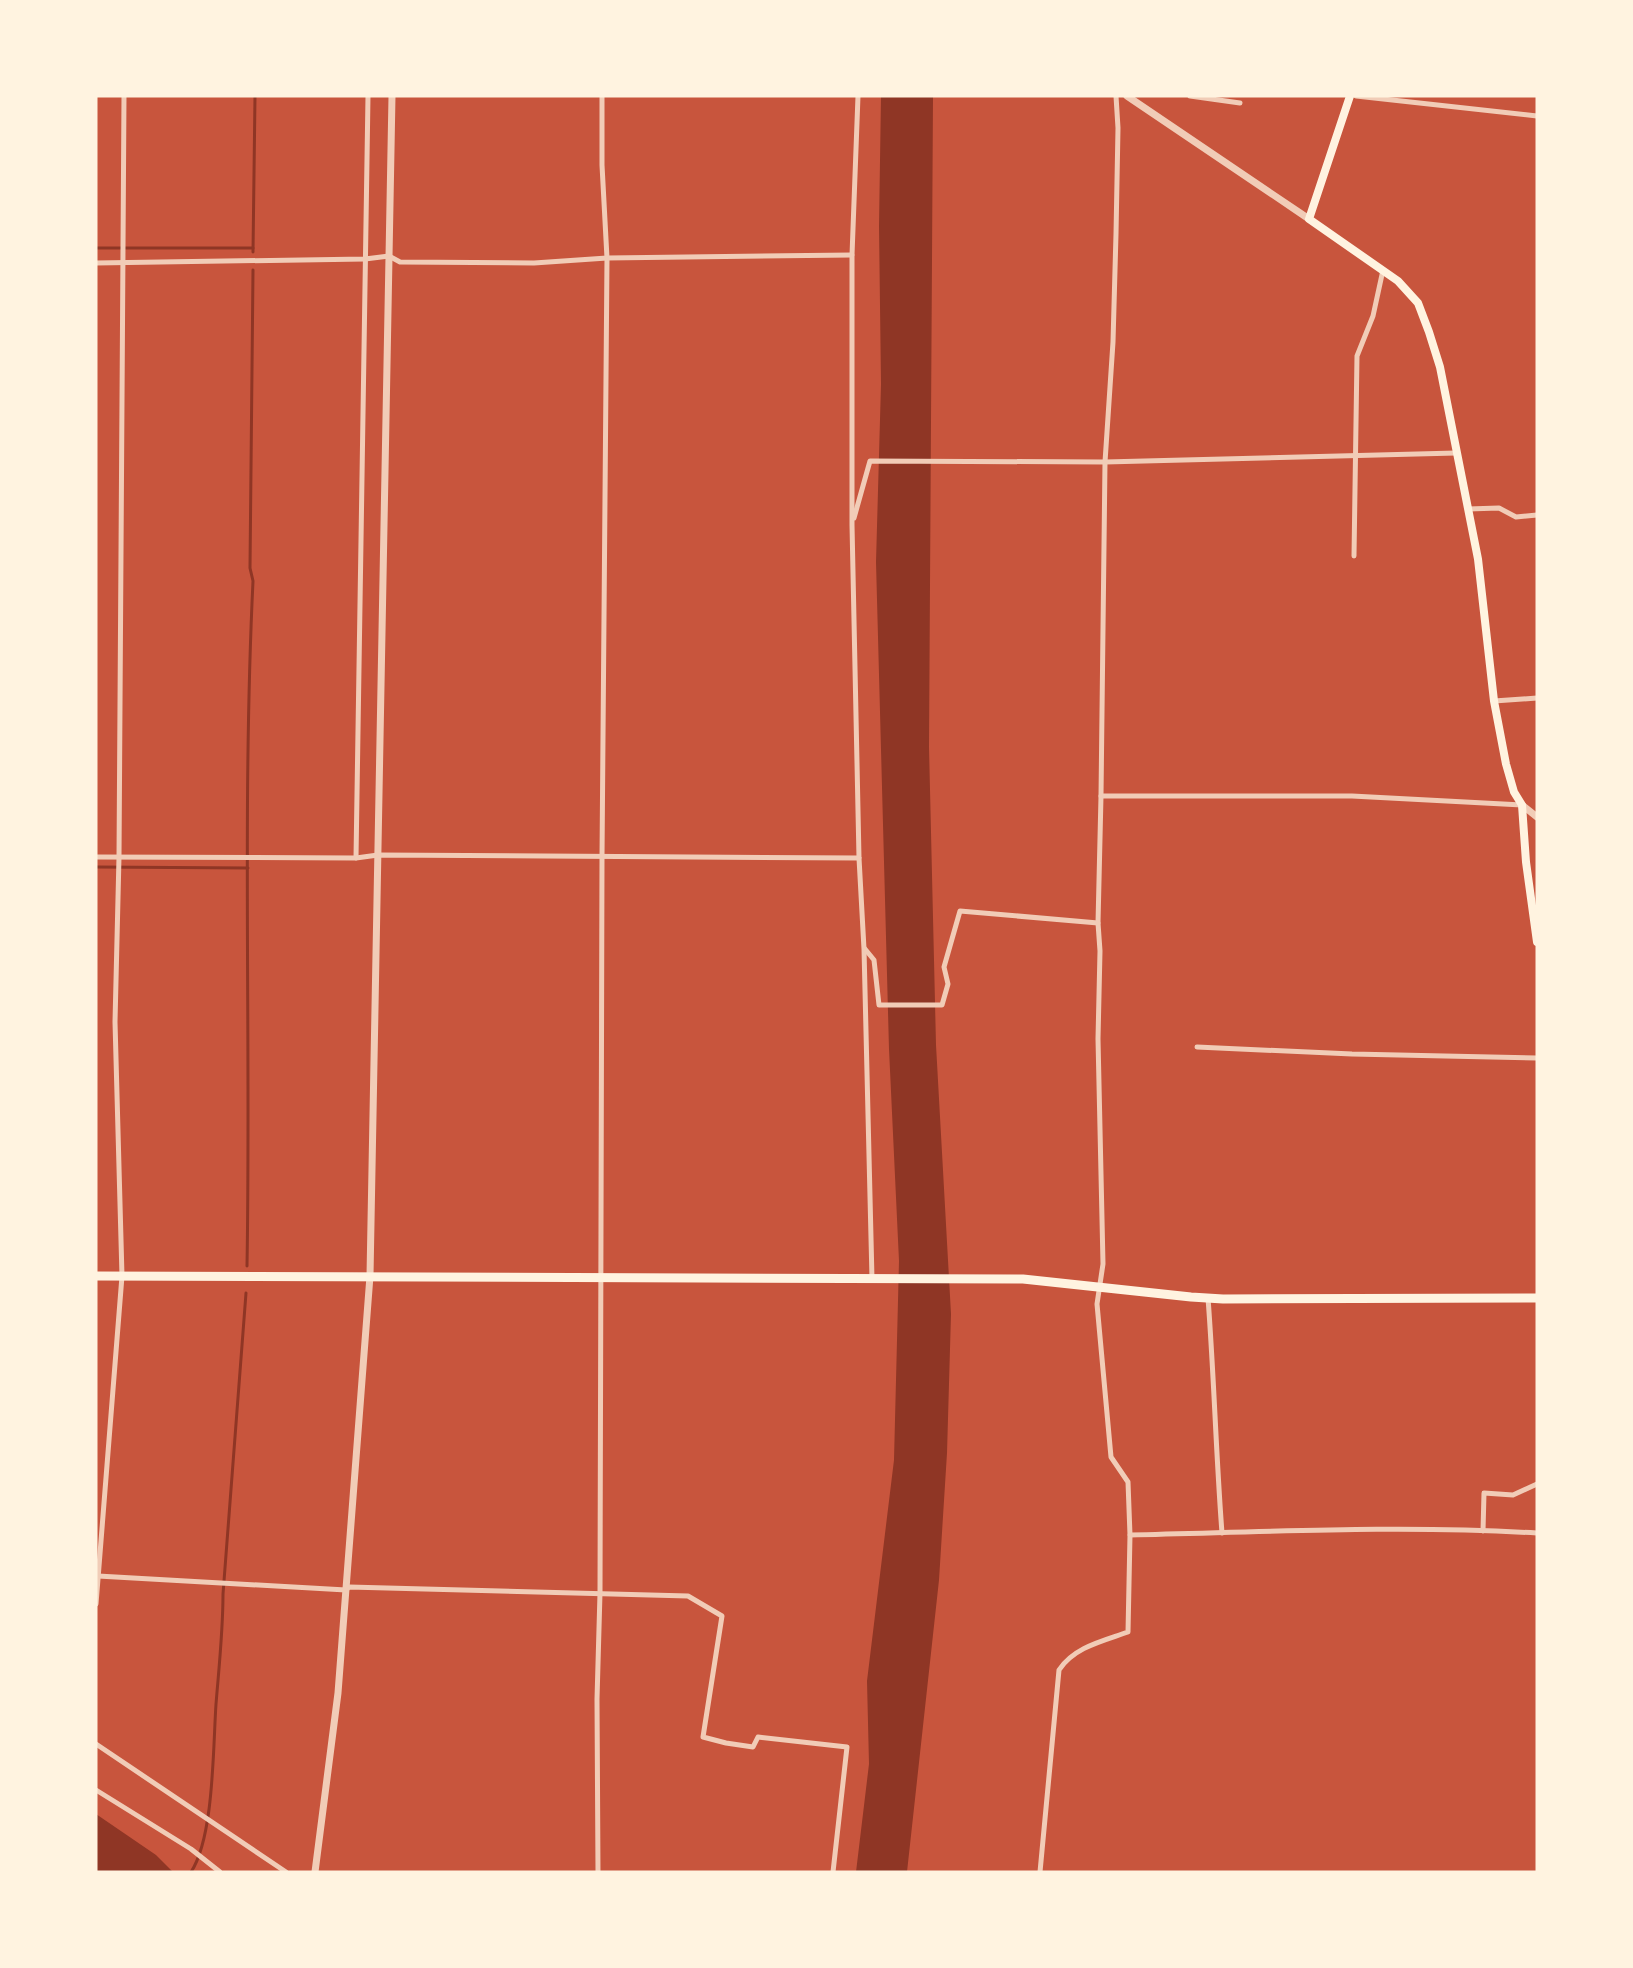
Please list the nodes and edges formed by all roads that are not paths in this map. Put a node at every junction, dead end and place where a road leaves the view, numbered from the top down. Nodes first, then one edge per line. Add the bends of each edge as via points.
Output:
1 (124, 96) edge
2 (368, 96) edge
3 (392, 96) edge
4 (602, 96) edge
5 (858, 96) edge
6 (1116, 96) edge
7 (1127, 96) edge
8 (1190, 96) edge
9 (1350, 96) edge
10 (1356, 96) edge
11 (1240, 103) dead end
12 (1537, 116) edge
13 (1309, 219) junction
14 (852, 255) junction
15 (389, 256) junction
16 (607, 258) junction
17 (366, 259) junction
18 (96, 263) edge
19 (123, 263) junction
20 (1383, 270) junction
21 (1456, 453) junction
22 (1356, 456) junction
23 (1105, 462) junction
24 (1467, 509) junction
25 (1537, 515) edge
26 (852, 525) junction
27 (1354, 556) dead end
28 (1537, 698) edge
29 (1494, 701) junction
30 (1101, 796) junction
31 (1522, 805) junction
32 (1537, 817) edge
33 (378, 855) junction
34 (96, 857) edge
35 (119, 857) junction
36 (602, 857) junction
37 (356, 858) junction
38 (859, 858) junction
39 (1098, 923) junction
40 (1537, 942) edge
41 (864, 949) junction
42 (1197, 1047) dead end
43 (1537, 1058) edge
44 (96, 1275) edge
45 (122, 1276) junction
46 (370, 1276) junction
47 (600, 1278) junction
48 (876, 1279) junction
49 (1100, 1286) junction
50 (1208, 1298) junction
51 (1537, 1298) edge
52 (1537, 1484) edge
53 (1483, 1531) junction
54 (1222, 1533) junction
55 (1537, 1533) edge
56 (1130, 1535) junction
57 (98, 1576) junction
58 (346, 1590) junction
59 (600, 1593) junction
60 (96, 1604) edge
61 (96, 1744) edge
62 (96, 1790) edge
63 (220, 1872) edge
64 (286, 1872) edge
65 (315, 1872) edge
66 (598, 1872) edge
67 (833, 1872) edge
68 (1040, 1872) edge

1 - 19 street
2 - 17 street
3 - 15 street
4 - 16 street
5 - 14 street
6 - 23 street via 1113,342
7 - 13 street
8 - 11 street
9 - 13 main road
10 - 12 street
13 - 20 main road
14 - 16 street
14 - 26 street
15 - 16 street via 400,262 534,263
15 - 17 street
15 - 33 street
16 - 36 street
17 - 19 street
17 - 37 street
18 - 19 street
19 - 35 street
20 - 21 main road via 1418,303 1440,367
20 - 22 street via 1373,316 1357,356
21 - 22 street
21 - 24 main road
22 - 23 street
22 - 27 street
23 - 26 street via 870,461
23 - 30 street
24 - 25 street via 1499,508 1516,517
24 - 29 main road via 1478,559
26 - 38 street
28 - 29 street
29 - 31 main road via 1506,764
30 - 31 street via 1352,796
30 - 39 street
31 - 32 street
31 - 40 main road
33 - 36 street
33 - 37 street
33 - 46 street
34 - 35 street
35 - 37 street
35 - 45 street via 115,1022
36 - 38 street
36 - 47 street
38 - 41 street
39 - 41 street via 960,911 944,967 948,984 942,1005 879,1005 874,960
39 - 49 street via 1103,1264
41 - 48 street
42 - 43 street
44 - 45 highway
45 - 46 highway
45 - 57 street
46 - 47 highway
46 - 58 street
47 - 48 highway
47 - 59 street
48 - 49 highway via 1023,1279
49 - 50 highway
49 - 56 street via 1097,1304 1111,1456 1128,1482
50 - 51 highway
50 - 54 street
52 - 53 street via 1513,1495 1484,1493
53 - 54 street
53 - 55 street
54 - 56 street
56 - 68 street via 1128,1632 1076,1652 1059,1670
57 - 58 street
57 - 60 street
58 - 59 street via 350,1587
58 - 65 street via 338,1693
59 - 66 street
59 - 67 street via 688,1596 722,1616 703,1737 753,1747 758,1737 847,1747
61 - 64 street
62 - 63 street via 191,1849

